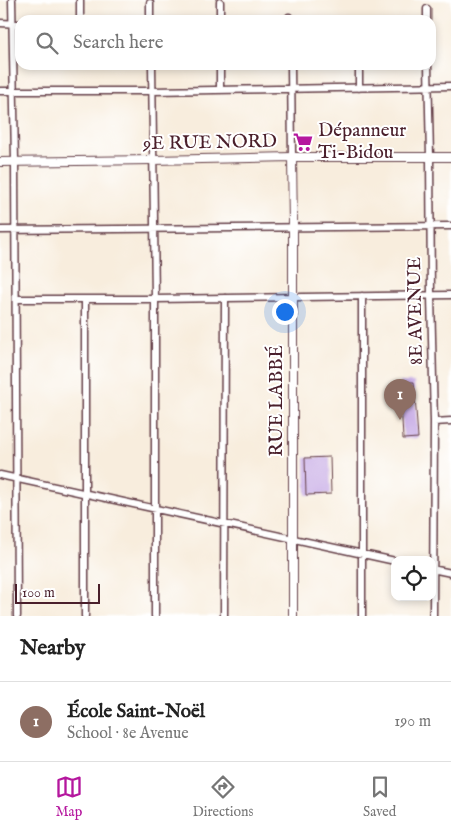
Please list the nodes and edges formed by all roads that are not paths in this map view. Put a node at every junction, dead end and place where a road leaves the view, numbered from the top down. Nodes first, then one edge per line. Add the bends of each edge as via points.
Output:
1 (12, 0) edge
2 (80, 0) edge
3 (220, 2) dead end
4 (150, 3) dead end
5 (427, 9) dead end
6 (80, 15) edge
7 (150, 15) edge
8 (220, 15) edge
9 (427, 15) edge
10 (0, 23) edge
11 (12, 24) junction
12 (152, 70) edge
13 (220, 70) edge
14 (290, 70) edge
15 (359, 70) edge
16 (428, 70) edge
17 (429, 86) junction
18 (451, 86) edge
19 (291, 88) junction
20 (359, 88) junction
21 (220, 89) junction
22 (0, 91) edge
23 (14, 91) junction
24 (152, 91) junction
25 (292, 157) junction
26 (430, 157) junction
27 (451, 157) edge
28 (153, 160) junction
29 (15, 161) junction
30 (0, 162) edge
31 (430, 226) junction
32 (451, 226) edge
33 (293, 227) junction
34 (154, 229) junction
35 (0, 230) edge
36 (15, 230) junction
37 (451, 295) edge
38 (362, 296) junction
39 (431, 296) junction
40 (293, 297) junction
41 (225, 298) junction
42 (16, 299) junction
43 (155, 299) junction
44 (85, 300) junction
45 (434, 422) junction
46 (451, 422) edge
47 (0, 475) edge
48 (16, 478) junction
49 (84, 492) junction
50 (154, 509) junction
51 (225, 523) junction
52 (294, 538) junction
53 (362, 553) junction
54 (433, 556) edge
55 (391, 559) edge
56 (436, 570) edge
57 (451, 573) edge
58 (433, 601) edge
59 (17, 616) edge
60 (85, 616) edge
61 (155, 616) edge
62 (224, 616) edge
63 (293, 616) edge
64 (362, 616) edge
65 (433, 616) edge

1 - 11 street
2 - 6 street
3 - 8 street
4 - 7 street
5 - 9 street
10 - 11 street
11 - 23 street
12 - 24 street
13 - 21 street
14 - 19 street, RUE LABBÉ
15 - 20 street
16 - 17 street, 8E AVENUE
17 - 18 street
17 - 20 street
17 - 26 street, 8E AVENUE
19 - 20 street
19 - 21 street
19 - 25 street, RUE LABBÉ
21 - 24 street
22 - 23 street
23 - 24 street
23 - 29 street
24 - 28 street
25 - 26 street, 9E RUE NORD
25 - 28 street, 9E RUE NORD
25 - 33 street, RUE LABBÉ
26 - 27 street, 9E RUE NORD
26 - 31 street, 8E AVENUE
28 - 29 street, 9E RUE NORD
28 - 34 street
29 - 30 street, 9E RUE NORD
29 - 36 street
31 - 32 street
31 - 33 street
31 - 39 street, 8E AVENUE
33 - 34 street
33 - 40 street, RUE LABBÉ
34 - 36 street
34 - 43 street
35 - 36 street
36 - 42 street
37 - 39 street
38 - 39 street
38 - 40 street
38 - 53 street
39 - 45 street, 8E AVENUE
40 - 41 street
40 - 52 street, RUE LABBÉ
41 - 43 street
41 - 51 street
42 - 44 street
42 - 48 street
43 - 44 street
43 - 50 street
44 - 49 street
45 - 46 street
45 - 54 street, 8E AVENUE
47 - 48 street
48 - 49 street
48 - 59 street
49 - 50 street
49 - 60 street
50 - 51 street
50 - 61 street
51 - 52 street
51 - 62 street
52 - 53 street
52 - 63 street, RUE LABBÉ
53 - 55 street
53 - 64 street
56 - 57 street
58 - 65 street, 8E AVENUE

